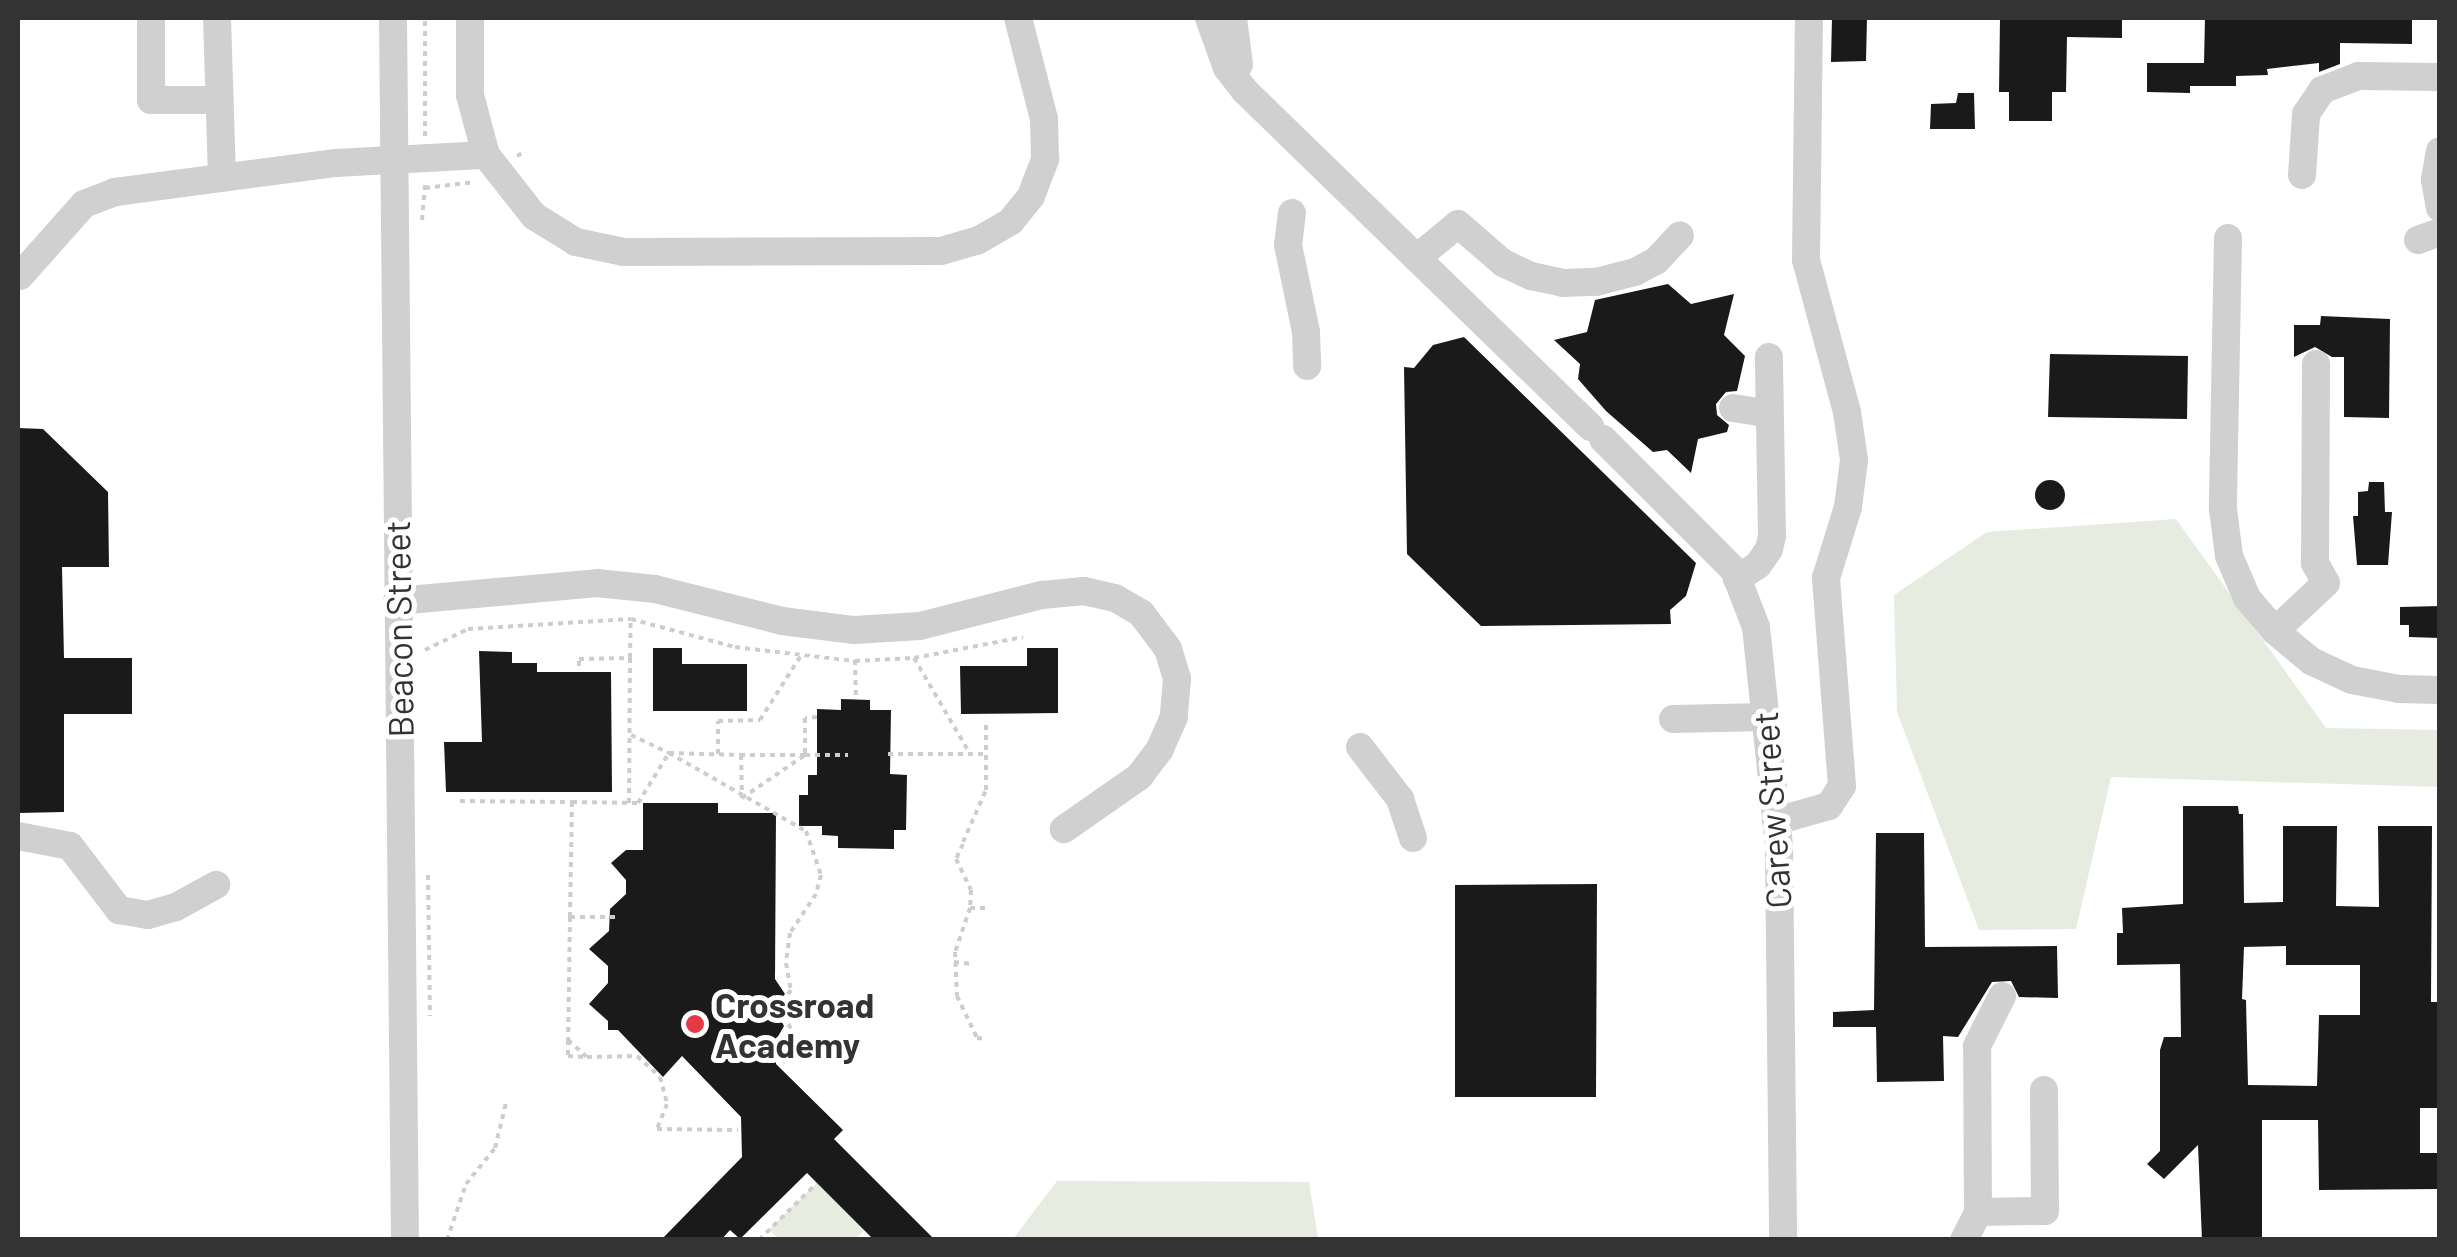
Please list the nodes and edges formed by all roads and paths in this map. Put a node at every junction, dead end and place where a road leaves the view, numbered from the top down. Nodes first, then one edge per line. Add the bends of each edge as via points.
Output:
1 (150, 18) edge
2 (217, 18) edge
3 (393, 18) edge
4 (425, 18) edge
5 (470, 18) edge
6 (1018, 18) edge
7 (1209, 18) edge
8 (1233, 18) edge
9 (1808, 18) edge
10 (2440, 77) edge
11 (1245, 91) junction
12 (218, 100) junction
13 (2440, 151) edge
14 (486, 155) junction
15 (392, 160) junction
16 (425, 160) junction
17 (2302, 175) dead end
18 (222, 178) junction
19 (2431, 179) edge
20 (2440, 208) edge
21 (1292, 213) dead end
22 (418, 234) dead end
23 (1680, 234) dead end
24 (2228, 238) dead end
25 (1417, 258) junction
26 (20, 276) dead end
27 (1769, 357) dead end
28 (2316, 364) dead end
29 (1308, 366) dead end
30 (1733, 408) dead end
31 (1770, 414) junction
32 (1737, 579) junction
33 (410, 599) junction
34 (631, 619) junction
35 (650, 622) dead end
36 (2274, 630) junction
37 (800, 656) dead end
38 (630, 658) junction
39 (914, 658) dead end
40 (855, 661) dead end
41 (579, 666) dead end
42 (2440, 690) edge
43 (856, 700) dead end
44 (817, 717) dead end
45 (1766, 717) junction
46 (1673, 719) dead end
47 (986, 722) dead end
48 (630, 735) junction
49 (1360, 747) dead end
50 (669, 753) junction
51 (718, 754) junction
52 (888, 754) dead end
53 (970, 754) junction
54 (986, 754) junction
55 (741, 755) junction
56 (805, 755) junction
57 (848, 755) dead end
58 (742, 798) junction
59 (460, 801) dead end
60 (572, 802) junction
61 (629, 803) junction
62 (1776, 820) junction
63 (1064, 829) dead end
64 (18, 836) edge
65 (1412, 838) dead end
66 (216, 884) dead end
67 (970, 908) junction
68 (990, 908) dead end
69 (570, 917) junction
70 (615, 917) dead end
71 (954, 962) junction
72 (972, 964) dead end
73 (2002, 996) dead end
74 (988, 1039) dead end
75 (568, 1040) junction
76 (588, 1057) junction
77 (783, 1063) dead end
78 (2044, 1090) dead end
79 (506, 1103) dead end
80 (738, 1130) dead end
81 (818, 1183) dead end
82 (1978, 1212) junction
83 (405, 1240) edge
84 (447, 1240) edge
85 (759, 1240) edge
86 (1783, 1240) edge
87 (1964, 1240) edge

1 - 12 street via 151,100
2 - 12 street
3 - 15 street, Beacon Street
4 - 16 path
5 - 14 street via 470,95
6 - 14 street via 1044,119 1045,159 1031,196 1012,221 977,241 941,250 624,252 576,242 534,216
7 - 11 street, Carew Street via 1228,68
8 - 11 street
9 - 62 street via 1806,260 1854,460 1848,507 1826,578 1842,786 1829,806
10 - 17 street via 2358,76 2322,90 2303,127
11 - 25 street, Carew Street
12 - 18 street
13 - 19 street
14 - 16 street
15 - 16 street
15 - 18 street
15 - 33 street, Beacon Street
16 - 22 path
18 - 26 street via 115,192 84,204
19 - 20 street
21 - 29 street via 1288,245
23 - 25 street via 1656,261 1596,282 1531,276 1458,224
24 - 36 street via 2222,509 2229,556 2247,598
25 - 32 street, Carew Street
27 - 31 street
28 - 36 street via 2315,563 2326,583
30 - 31 street
31 - 32 street via 1770,549
32 - 45 street, Carew Street via 1756,626
33 - 34 path via 422,651 468,630
33 - 63 street via 596,582 854,630 920,626 1042,595 1084,590 1116,598 1141,613 1168,649 1177,679 1174,717 1140,776
33 - 83 street, Beacon Street
34 - 35 path
34 - 38 path
36 - 42 street via 2311,662 2352,680
37 - 51 path via 760,720 718,721
38 - 41 path via 578,660
38 - 48 path
39 - 53 path
40 - 43 path
44 - 56 path via 805,718
45 - 46 street
45 - 62 street, Carew Street
47 - 54 path
48 - 50 path
48 - 61 path
49 - 65 street via 1400,799
50 - 51 path
50 - 58 path
50 - 61 path via 638,803
51 - 55 path
52 - 53 path
53 - 54 path
54 - 67 path via 986,790 956,859
55 - 56 path
55 - 58 path
56 - 57 path
56 - 58 path
58 - 77 path via 806,831 821,875 790,934 791,990 778,1008 791,1029 791,1053
59 - 60 path
60 - 61 path
60 - 69 path
62 - 86 street, Carew Street
64 - 66 street via 70,846 119,910 148,915 176,908
67 - 68 path
67 - 71 path
69 - 70 path
69 - 75 path
71 - 72 path
71 - 74 path via 968,1023 977,1038
73 - 82 street via 1977,1046
75 - 76 path
75 - 76 path via 568,1056
76 - 80 path via 637,1056 660,1077 667,1104 657,1129
78 - 82 street via 2046,1211
79 - 84 path via 496,1148 466,1184
81 - 85 path
82 - 87 street

